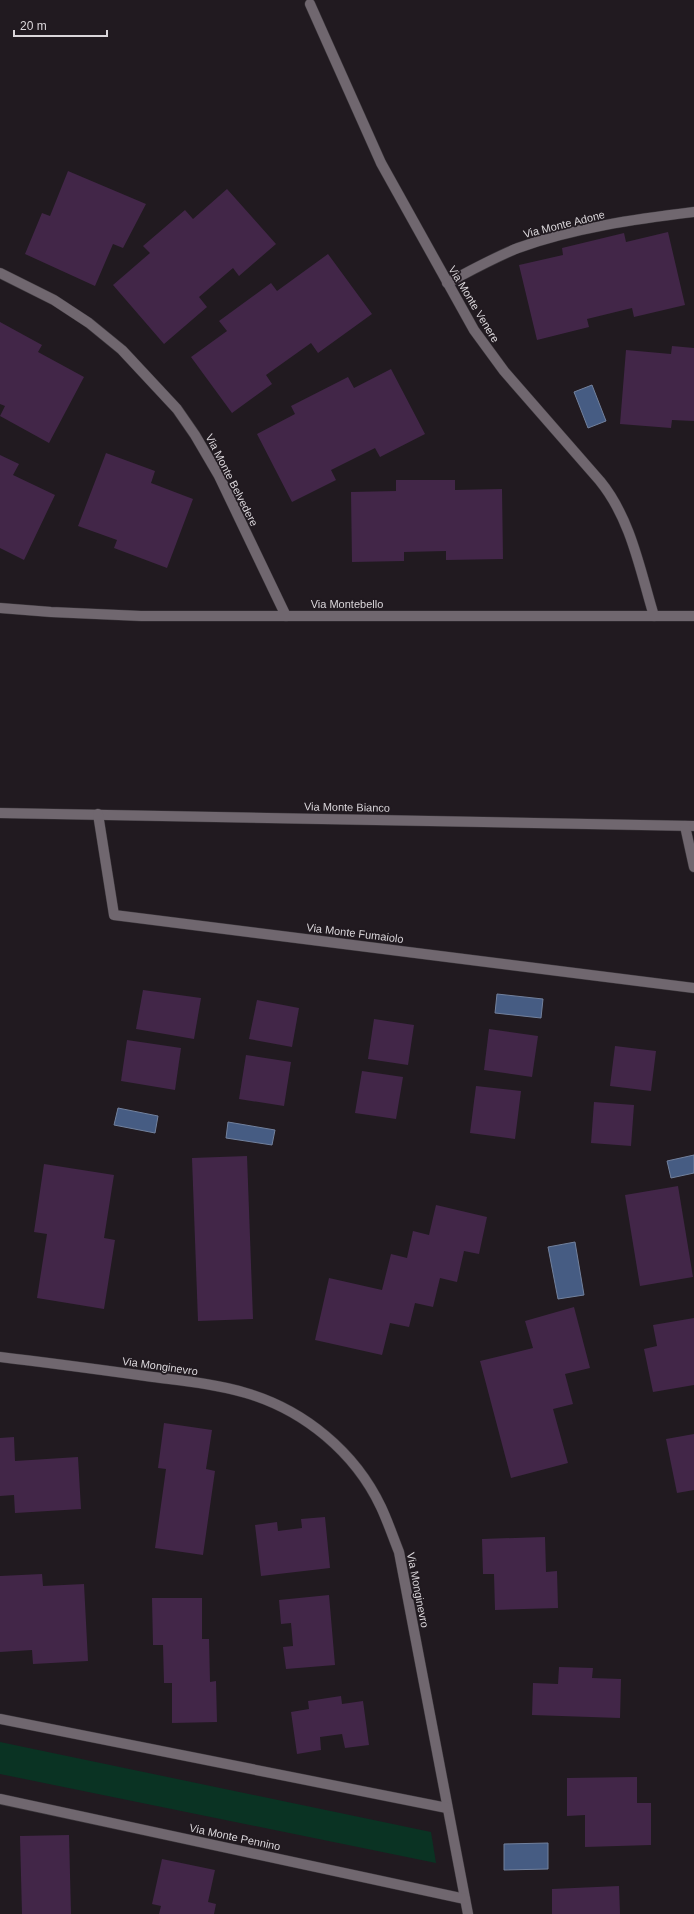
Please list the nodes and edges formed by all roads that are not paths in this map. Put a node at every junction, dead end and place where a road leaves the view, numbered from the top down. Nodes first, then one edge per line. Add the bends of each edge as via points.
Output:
1 (310, 4) dead end
2 (694, 212) edge
3 (0, 273) edge
4 (447, 283) junction
5 (0, 608) edge
6 (286, 616) junction
7 (654, 616) junction
8 (694, 616) edge
9 (0, 812) edge
10 (98, 814) junction
11 (690, 826) edge
12 (694, 867) edge
13 (694, 988) edge
14 (0, 1357) edge
15 (0, 1719) edge
16 (0, 1799) edge
17 (448, 1808) junction
18 (465, 1899) junction
19 (468, 1914) edge

1 - 4 street, Via Monte Venere via 381,163
2 - 4 street, Via Monte Adone via 598,228 537,242 499,256
3 - 6 street, Via Monte Belvedere via 54,300 89,323 122,350 177,409 216,471
4 - 7 street, Via Monte Venere via 474,330 497,362 614,499 633,544
5 - 6 street, Via Montebello via 141,616
6 - 7 street, Via Montebello
7 - 8 street, Via Montebello
9 - 10 street, Via Monte Bianco
10 - 11 street, Via Monte Bianco
10 - 13 street, Via Monte Fumaiolo via 114,915
11 - 12 street
14 - 17 street, Via Monginevro via 246,1392 295,1414 322,1433 342,1452 355,1466 381,1507 399,1552
15 - 17 street
16 - 18 street, Via Monte Pennino
17 - 18 street, Via Monginevro
18 - 19 street, Via Monginevro

